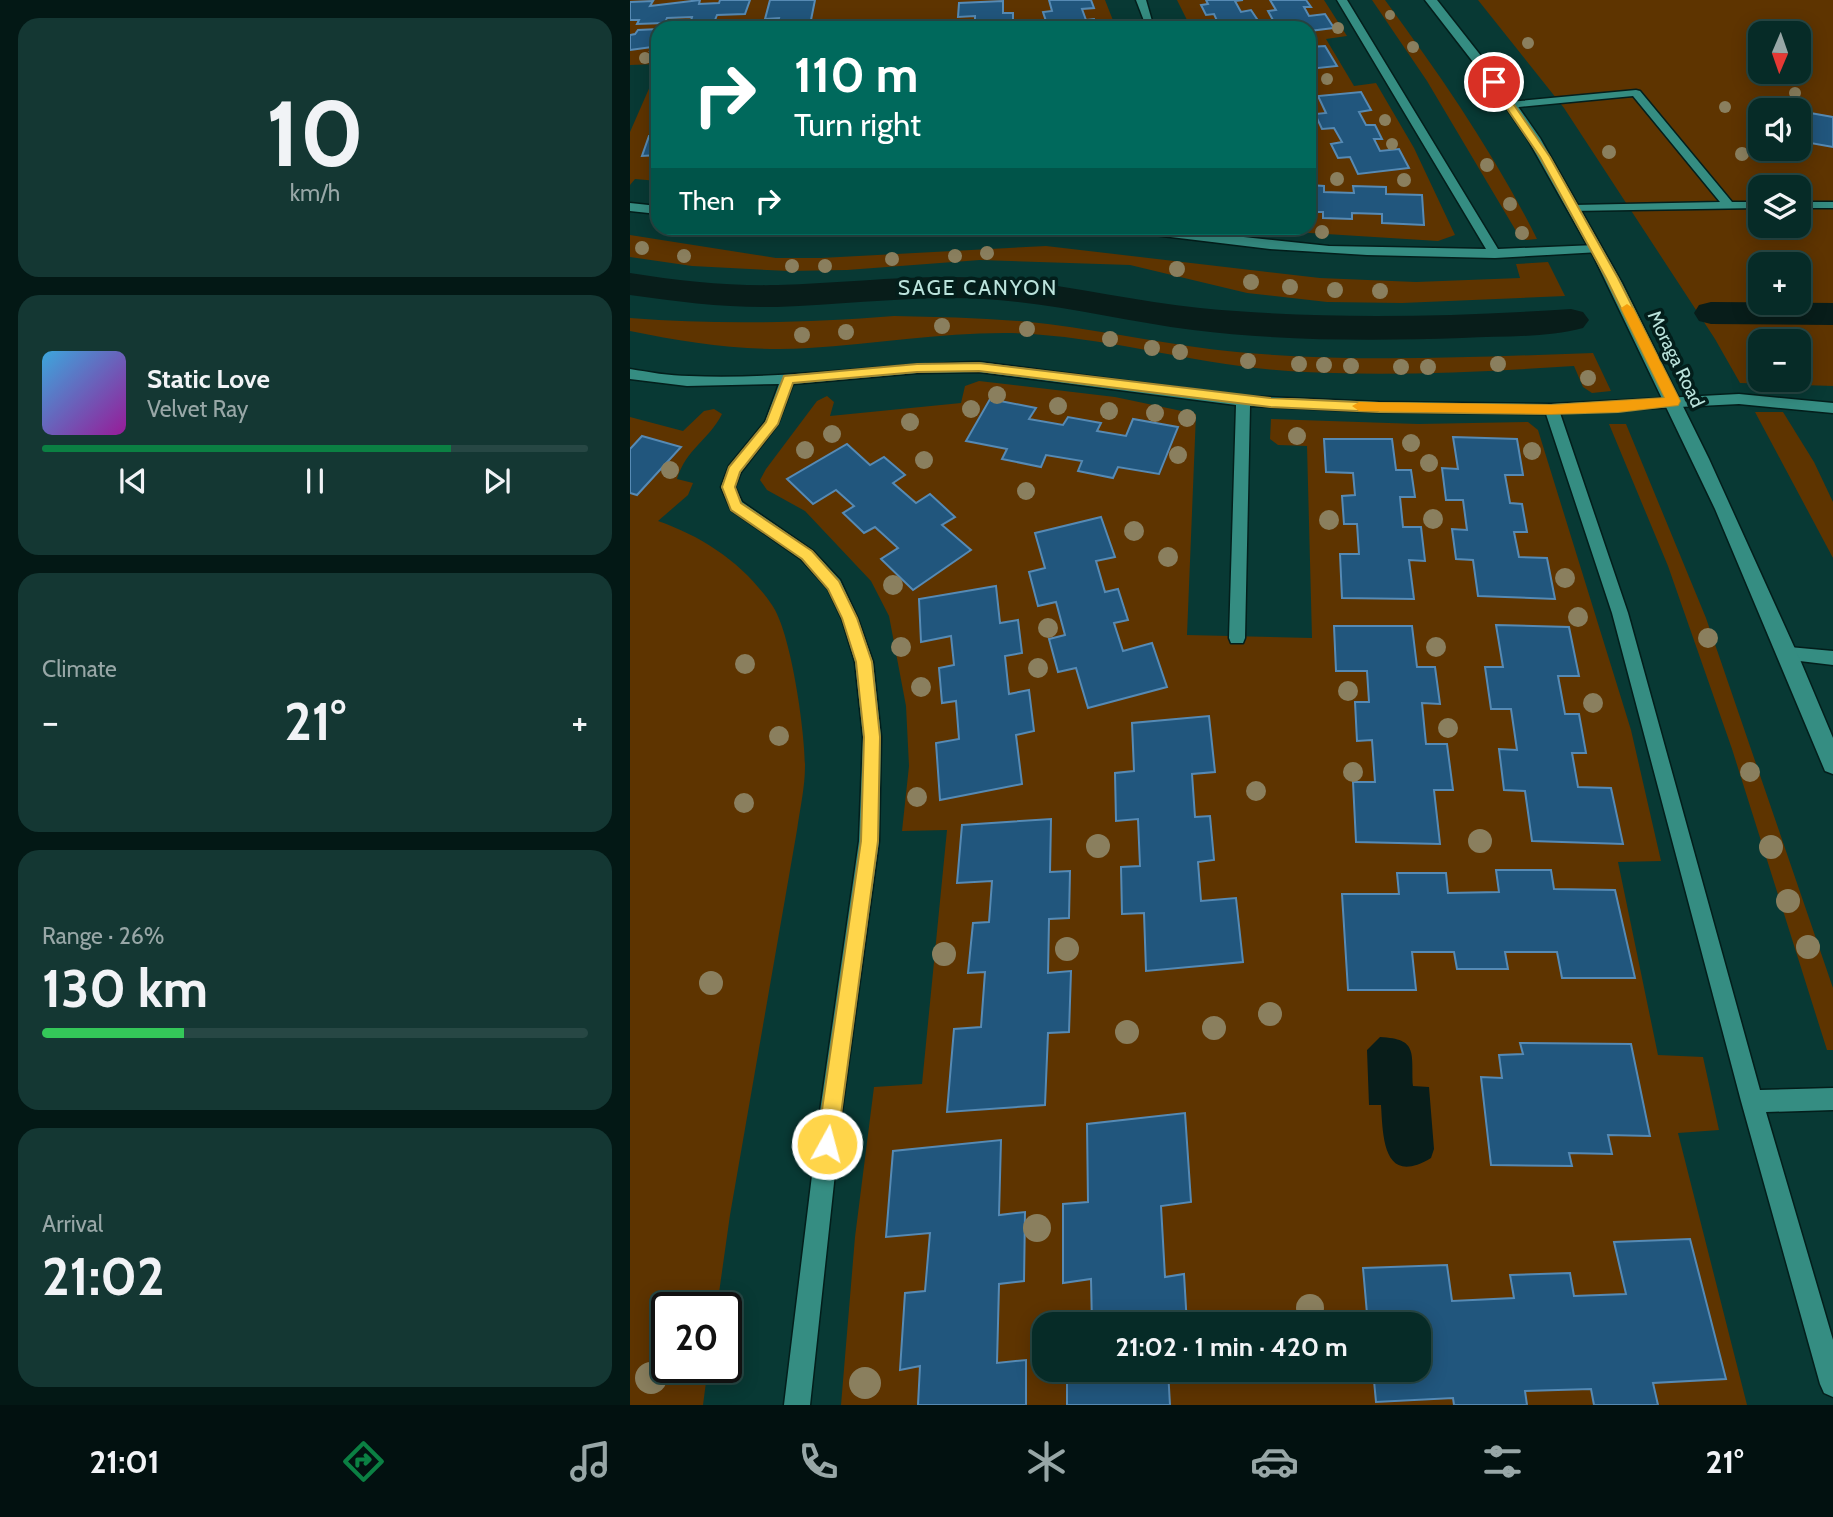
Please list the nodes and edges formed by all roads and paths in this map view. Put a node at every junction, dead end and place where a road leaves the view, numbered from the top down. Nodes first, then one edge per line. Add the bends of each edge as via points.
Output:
1 (1141, 0) edge
2 (1342, 0) edge
3 (1431, 0) edge
4 (1149, 21) edge
5 (1509, 105) junction
6 (1729, 205) junction
7 (1748, 205) edge
8 (1811, 205) edge
9 (1833, 205) edge
10 (630, 207) edge
11 (651, 209) edge
12 (1574, 209) junction
13 (1217, 235) edge
14 (1596, 249) junction
15 (1495, 254) junction
16 (630, 374) edge
17 (788, 379) junction
18 (1243, 401) junction
19 (1673, 401) junction
20 (1833, 408) edge
21 (1551, 410) junction
22 (1237, 638) dead end
23 (1789, 654) junction
24 (1833, 658) edge
25 (1833, 764) edge
26 (1833, 1099) edge
27 (1752, 1101) junction
28 (1833, 1384) edge
29 (797, 1405) edge

1 - 4 lane
2 - 15 lane
3 - 5 street, Moraga Road
5 - 6 lane via 1636,93
5 - 12 street, Moraga Road
6 - 7 lane
6 - 12 lane
8 - 9 lane
10 - 11 lane
12 - 14 street, Moraga Road
13 - 15 lane via 1290,247
14 - 15 lane
14 - 19 street, Moraga Road
16 - 17 lane via 687,381
17 - 18 lane via 979,367
17 - 29 lane via 771,424 734,470 728,487 736,506 807,555 834,585 864,662 872,737 869,841 830,1118
18 - 21 lane
18 - 22 lane
19 - 20 lane via 1739,399
19 - 21 lane
19 - 23 street, Moraga Road
21 - 27 lane via 1620,613
23 - 24 lane
23 - 25 street, Moraga Road
26 - 27 lane
27 - 28 lane

